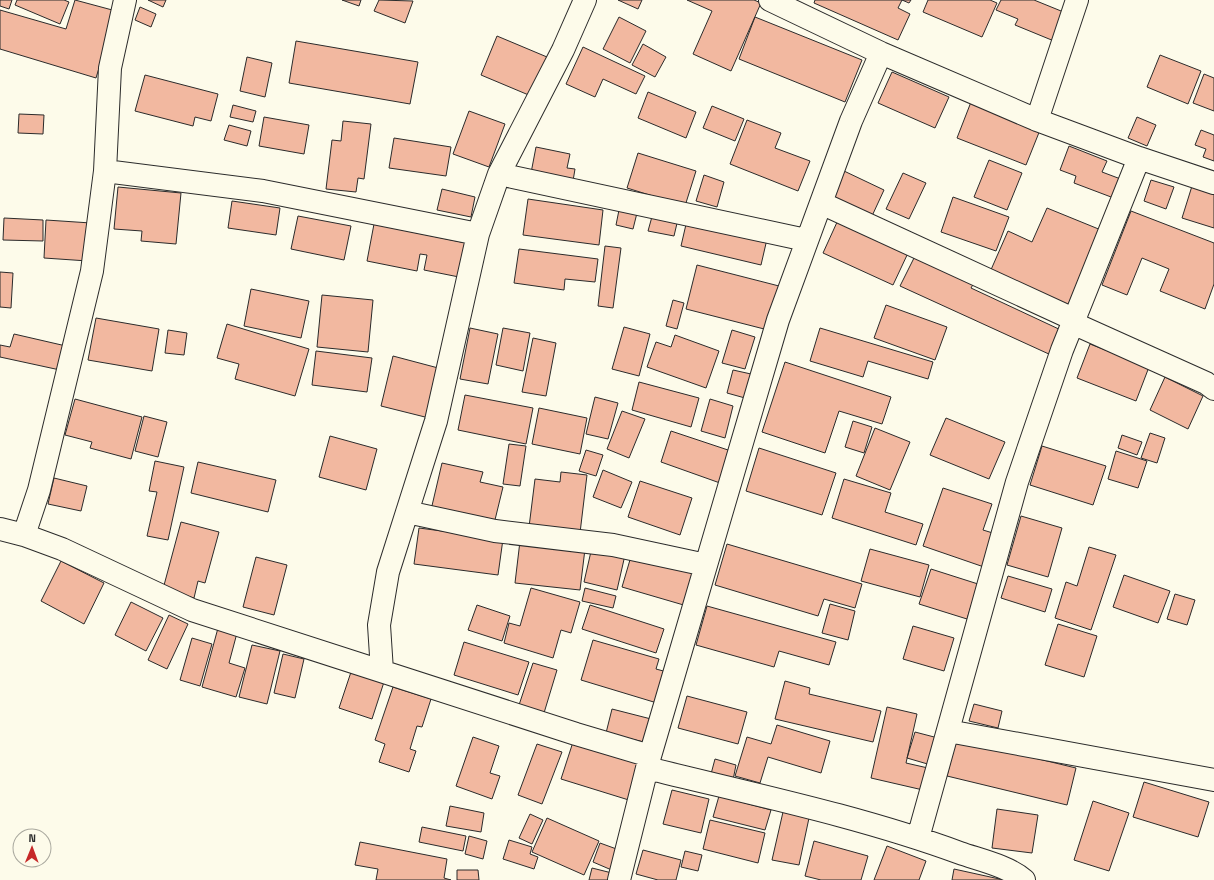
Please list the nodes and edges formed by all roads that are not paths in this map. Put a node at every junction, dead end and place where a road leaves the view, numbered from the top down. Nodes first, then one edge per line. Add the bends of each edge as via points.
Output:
1 (125, 0) edge
2 (585, 0) edge
3 (770, 0) edge
4 (1077, 0) edge
5 (881, 53) junction
6 (1037, 120) junction
7 (1139, 158) junction
8 (105, 171) junction
9 (499, 174) junction
10 (1214, 183) edge
11 (820, 203) junction
12 (478, 234) junction
13 (806, 240) junction
14 (1074, 322) junction
15 (1214, 389) edge
16 (407, 512) junction
17 (0, 529) edge
18 (24, 535) junction
19 (706, 565) junction
20 (382, 671) junction
21 (948, 730) junction
22 (649, 762) junction
23 (1214, 780) edge
24 (918, 838) junction
25 (619, 880) edge
26 (1024, 880) edge

1 - 8 street via 110,68
2 - 9 street via 563,50
3 - 5 street
4 - 6 street
5 - 6 street
5 - 11 street via 851,121
6 - 7 street
7 - 10 street
7 - 14 street
8 - 12 street via 263,191
8 - 18 street via 92,271 39,490
9 - 12 street
9 - 13 street
11 - 13 street
11 - 14 street
12 - 16 street via 436,421
13 - 19 street via 778,320
14 - 15 street
14 - 21 street via 1016,482
16 - 19 street via 495,531 613,545
16 - 20 street via 388,572 379,625
17 - 18 street
18 - 20 street via 62,549 192,610
19 - 22 street
20 - 22 street via 576,734
21 - 23 street
21 - 24 street
22 - 24 street
22 - 25 street
24 - 26 street via 1010,871

